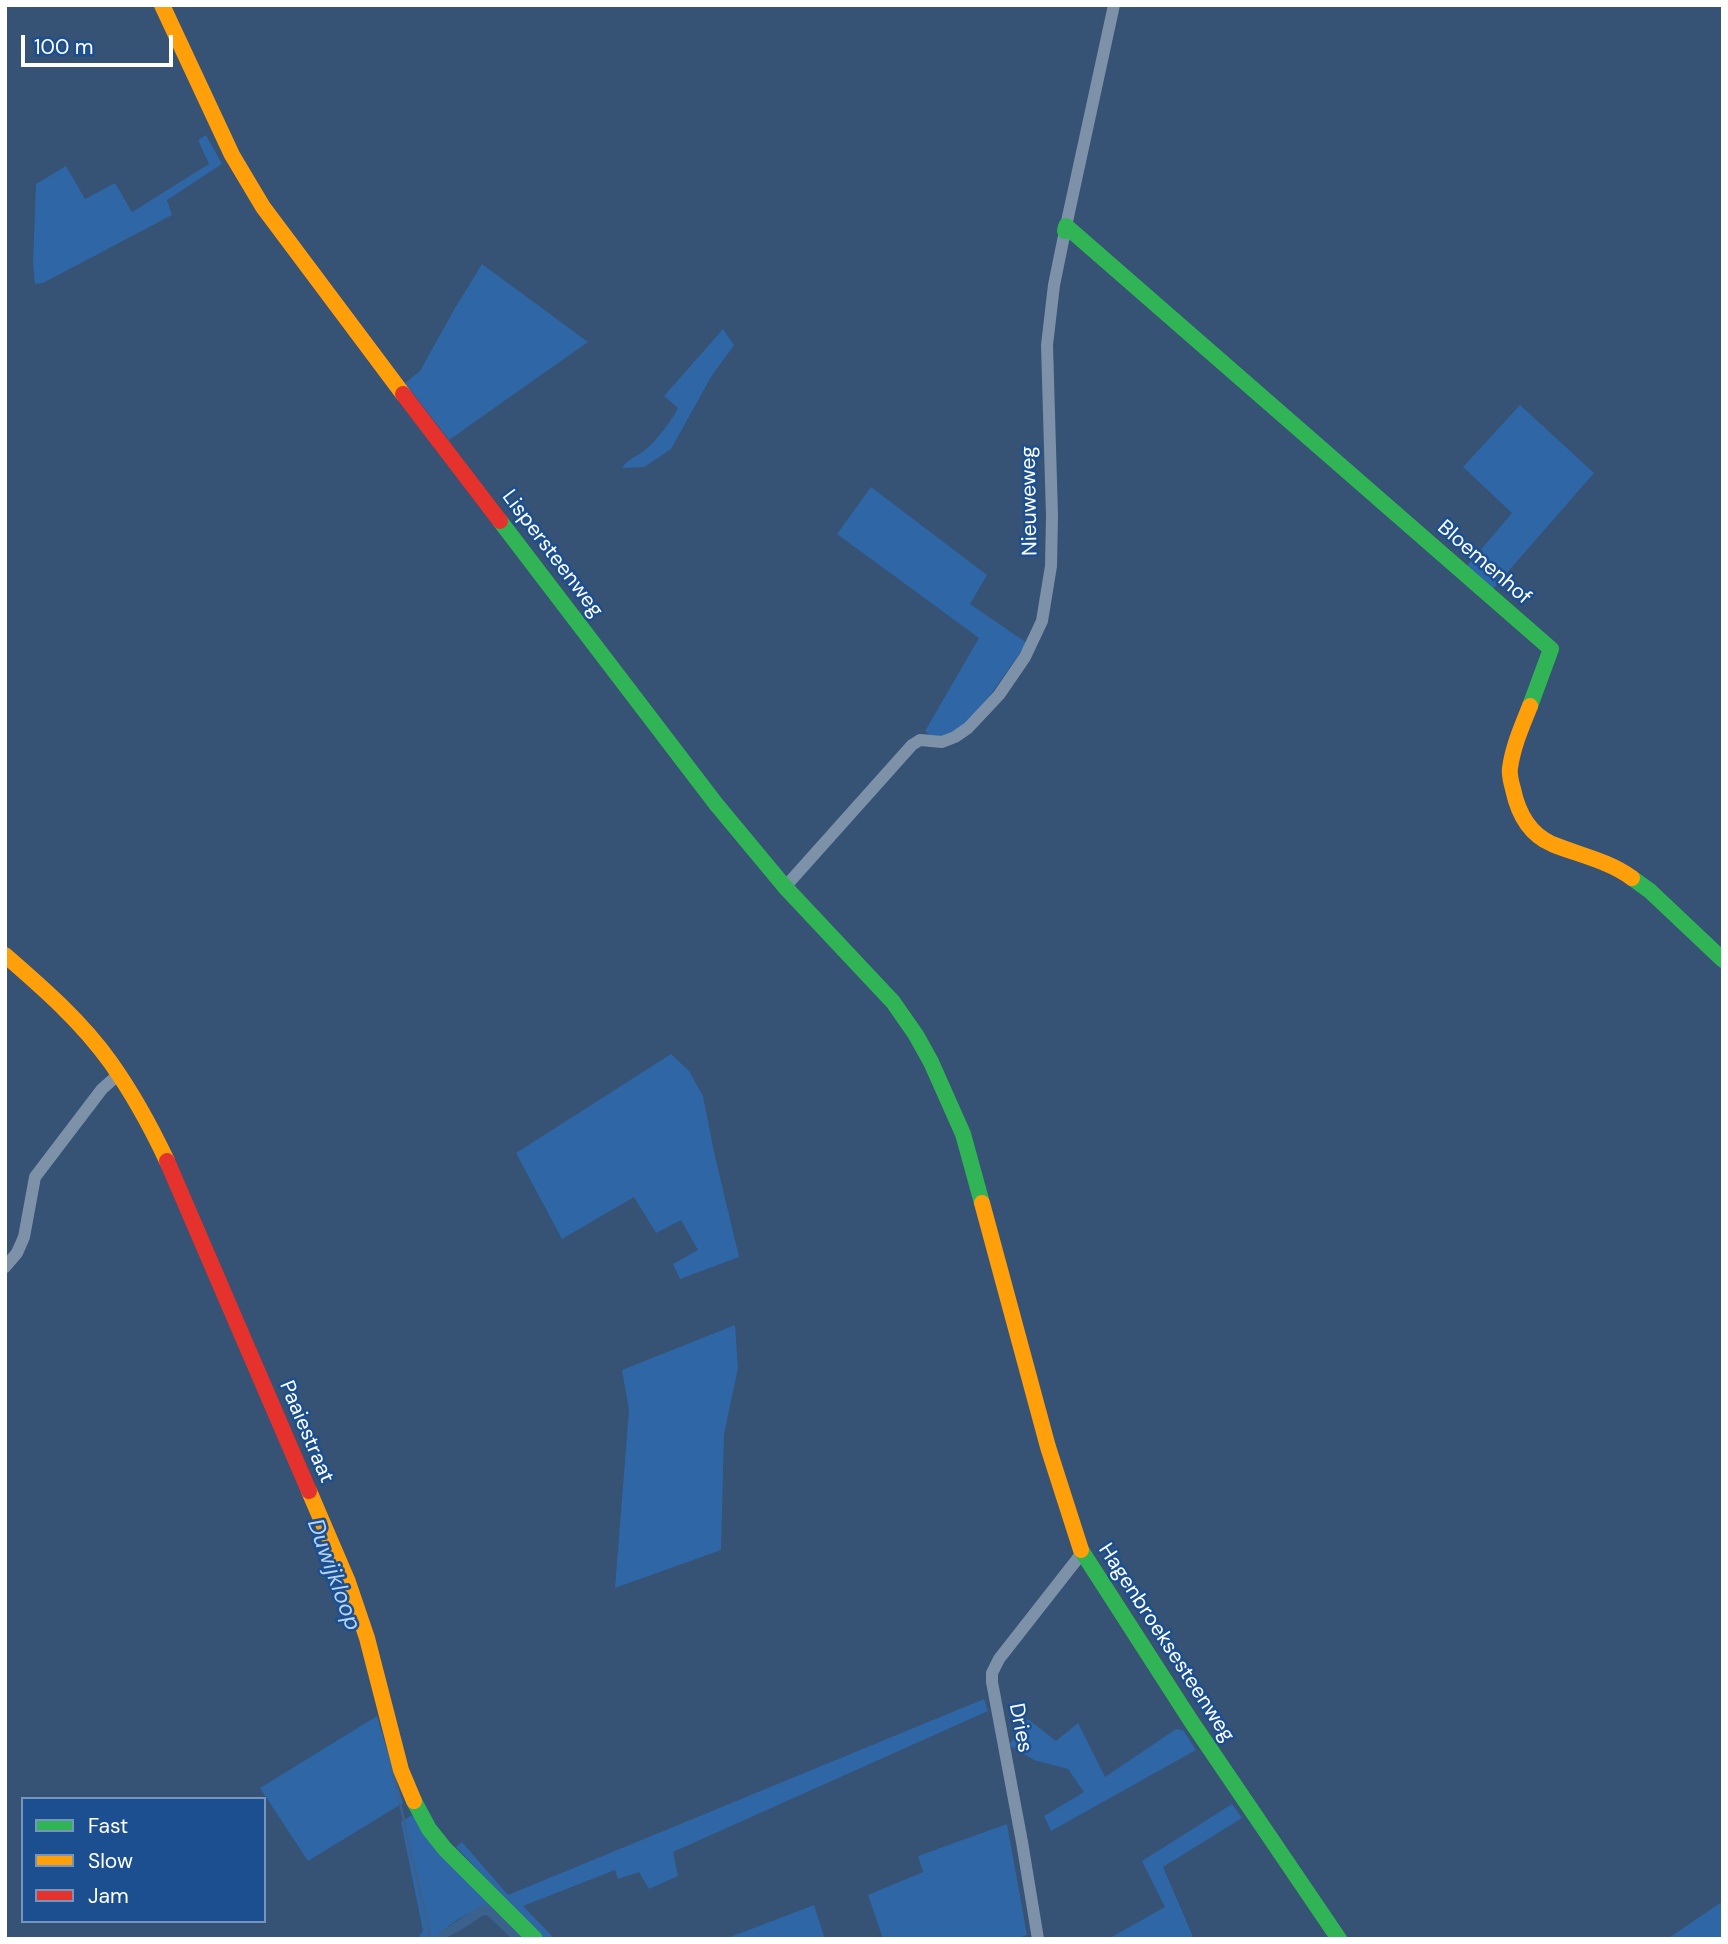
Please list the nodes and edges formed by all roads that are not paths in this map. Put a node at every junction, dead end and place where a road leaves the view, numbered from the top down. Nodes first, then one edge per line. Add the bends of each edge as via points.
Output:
1 (162, 5) edge
2 (1114, 5) edge
3 (1066, 228) junction
4 (785, 887) junction
5 (5, 956) edge
6 (1723, 960) edge
7 (119, 1074) junction
8 (948, 1100) joint
9 (5, 1267) edge
10 (1082, 1553) junction
11 (535, 1939) edge
12 (1038, 1939) edge
13 (1339, 1939) edge

1 - 4 street, Lispersteenweg via 232,155 263,206 708,793
2 - 3 street, Nieuweweg
3 - 4 street, Nieuweweg via 1047,345 1052,554 1042,621 999,695 968,729 942,742 920,740 912,745
3 - 6 street, Bloemenhof via 1551,649 1509,772 1516,803 1528,827 1550,843 1624,872
4 - 8 street, Lispersteenweg via 893,1002 932,1062
5 - 7 street, Paaiestraat via 71,1014
7 - 9 street via 102,1089 36,1177 24,1237
7 - 11 street, Paaiestraat via 160,1148 348,1582 401,1770 418,1810 444,1849
8 - 10 street, Hagenbroeksesteenweg via 962,1134 1048,1447
10 - 12 street, Dries via 992,1673
10 - 13 street, Hagenbroeksesteenweg

